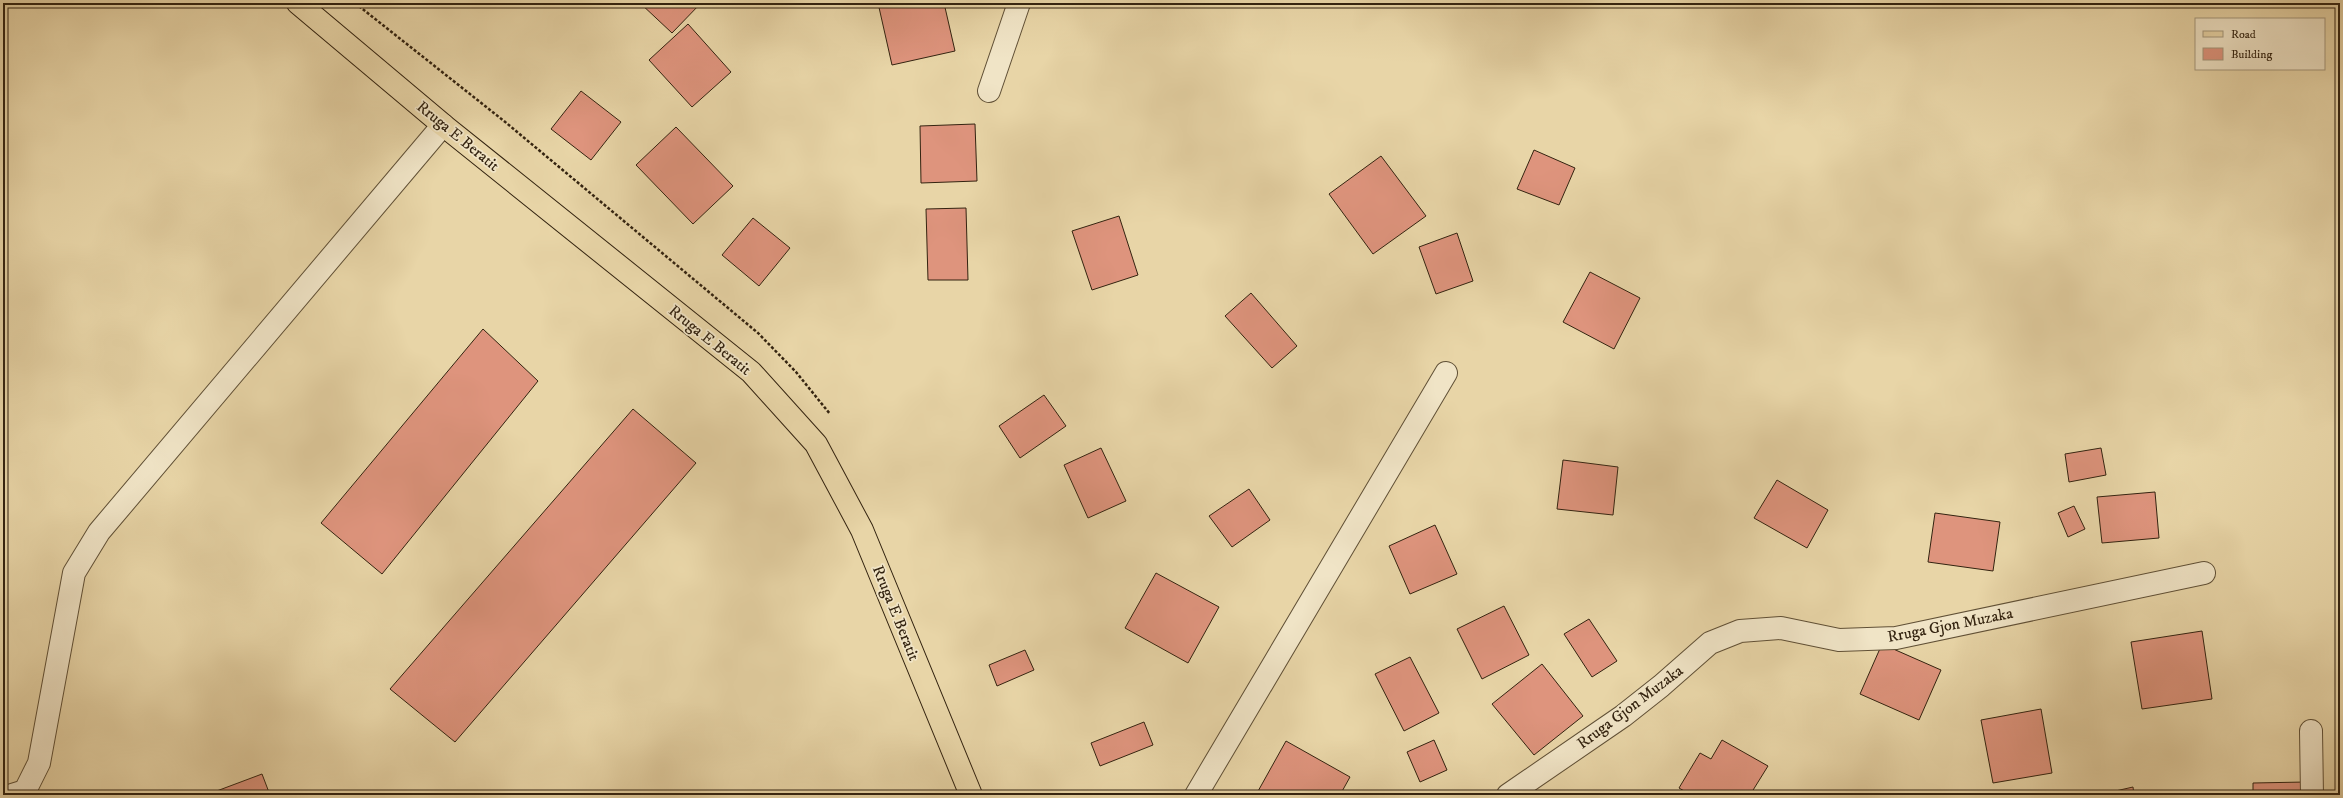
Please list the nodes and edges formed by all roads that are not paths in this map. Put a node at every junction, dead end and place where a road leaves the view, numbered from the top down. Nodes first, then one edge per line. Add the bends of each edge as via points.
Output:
1 (298, 3) edge
2 (1020, 3) edge
3 (989, 91) dead end
4 (443, 125) junction
5 (1446, 373) dead end
6 (2204, 572) dead end
7 (2311, 731) dead end
8 (12, 795) edge
9 (971, 795) edge
10 (1196, 795) edge
11 (1508, 795) edge
12 (2312, 795) edge

1 - 4 main road, Rruga E Beratit
2 - 3 street
4 - 8 street via 99,532 74,572 39,763 25,791
4 - 9 main road, Rruga E Beratit via 751,372 816,444 862,530
5 - 10 street
6 - 11 street, Rruga Gjon Muzaka via 1896,638 1839,640 1781,628 1740,631 1710,643 1623,716
7 - 12 street

